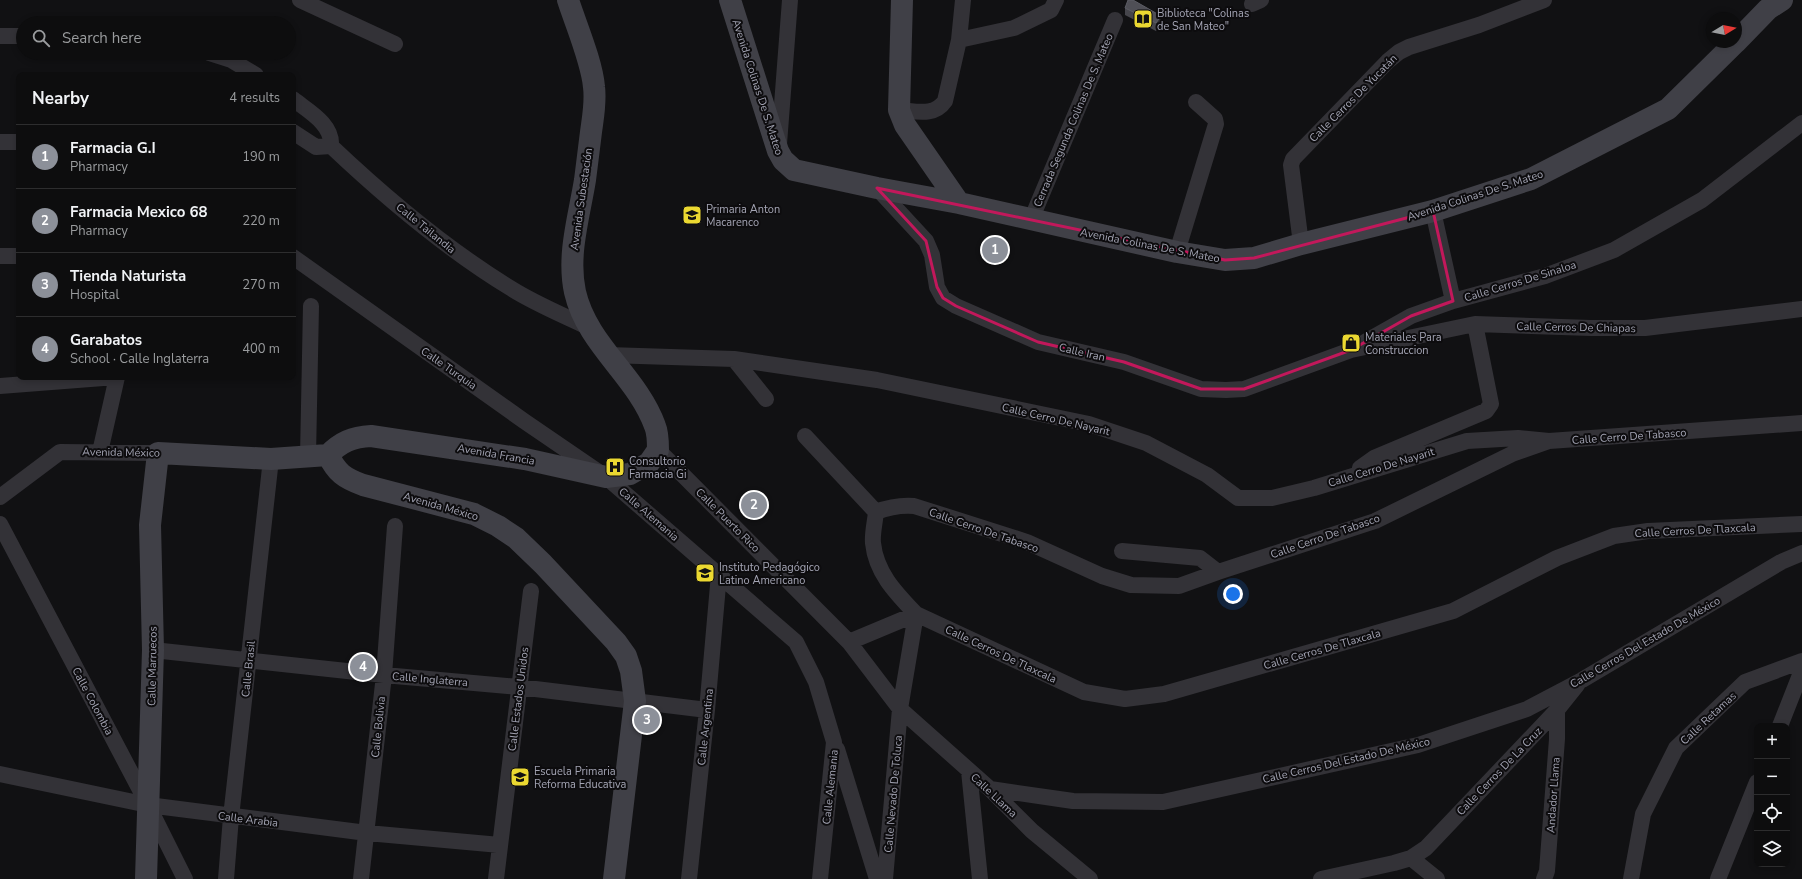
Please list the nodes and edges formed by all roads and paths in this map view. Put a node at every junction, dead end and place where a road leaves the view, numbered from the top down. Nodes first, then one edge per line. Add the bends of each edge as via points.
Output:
1 (300, 0) edge
2 (568, 0) edge
3 (730, 0) edge
4 (790, 0) edge
5 (902, 0) edge
6 (963, 0) edge
7 (1056, 0) edge
8 (1544, 0) edge
9 (1782, 0) edge
10 (1115, 20) dead end
11 (0, 36) edge
12 (16, 36) edge
13 (1742, 36) edge
14 (959, 40) junction
15 (395, 44) dead end
16 (1730, 48) edge
17 (231, 60) edge
18 (251, 72) edge
19 (296, 101) edge
20 (1196, 102) dead end
21 (899, 110) junction
22 (1802, 123) edge
23 (296, 134) edge
24 (0, 142) edge
25 (16, 142) edge
26 (331, 146) junction
27 (778, 151) junction
28 (877, 188) junction
29 (959, 203) junction
30 (1433, 211) junction
31 (1031, 220) junction
32 (1301, 244) junction
33 (1177, 252) junction
34 (0, 256) edge
35 (16, 256) edge
36 (296, 259) edge
37 (1453, 301) junction
38 (311, 306) dead end
39 (1802, 309) edge
40 (1475, 324) junction
41 (588, 327) junction
42 (1351, 350) junction
43 (608, 355) junction
44 (734, 359) junction
45 (78, 380) edge
46 (116, 380) edge
47 (0, 386) edge
48 (766, 399) dead end
49 (1802, 423) edge
50 (805, 436) dead end
51 (1549, 441) junction
52 (658, 450) junction
53 (100, 452) junction
54 (158, 453) junction
55 (318, 456) junction
56 (271, 459) junction
57 (606, 477) junction
58 (1349, 477) junction
59 (0, 497) edge
60 (876, 512) junction
61 (0, 524) edge
62 (1802, 524) edge
63 (395, 526) dead end
64 (1122, 551) dead end
65 (1802, 553) edge
66 (1218, 572) junction
67 (719, 574) junction
68 (531, 591) dead end
69 (916, 614) junction
70 (849, 642) junction
71 (153, 650) junction
72 (249, 660) junction
73 (1802, 661) edge
74 (1802, 670) edge
75 (384, 675) junction
76 (1582, 680) junction
77 (519, 687) junction
78 (635, 701) junction
79 (900, 709) junction
80 (707, 710) junction
81 (1556, 710) junction
82 (1781, 723) edge
83 (834, 742) junction
84 (969, 771) junction
85 (0, 774) edge
86 (990, 789) junction
87 (1754, 789) edge
88 (148, 805) junction
89 (231, 817) junction
90 (367, 833) junction
91 (500, 845) junction
92 (1411, 858) junction
93 (146, 879) edge
94 (185, 879) edge
95 (226, 879) edge
96 (361, 879) edge
97 (496, 879) edge
98 (614, 879) edge
99 (689, 879) edge
100 (820, 879) edge
101 (877, 879) edge
102 (885, 879) edge
103 (980, 879) edge
104 (1090, 879) edge
105 (1321, 879) edge
106 (1437, 879) edge
107 (1544, 879) edge
108 (1631, 879) edge
109 (1718, 879) edge

1 - 15 street
2 - 41 street, Avenida Subestación via 594,86 594,107 573,251 575,291 580,312
3 - 27 street, Avenida Colinas De S. Mateo
4 - 27 street
5 - 21 street
6 - 14 street
7 - 14 street via 1051,10 1014,28
8 - 32 street, Calle Cerros De Yucatán via 1479,25 1409,47 1388,61 1293,159 1291,165
9 - 13 street, Avenida Colinas De S. Mateo via 1768,9
10 - 31 street, Cerrada Segunda Colinas De S. Mateo
11 - 12 street
14 - 21 street via 945,101 940,108 931,112
16 - 30 street, Avenida Colinas De S. Mateo via 1668,109 1531,179
17 - 18 street
19 - 26 street via 329,130
20 - 33 street via 1215,119 1216,124
21 - 29 street via 905,125
22 - 37 street, Calle Cerros De Sinaloa via 1702,200 1614,250 1545,276
23 - 26 street via 316,147
24 - 25 street
26 - 41 street, Calle Tailandia via 367,180 448,247 513,290
27 - 28 street, Avenida Colinas De S. Mateo via 794,170
28 - 29 street, Avenida Colinas De S. Mateo
28 - 42 street, Calle Iran via 926,241 932,255 937,287 943,298 1038,342 1124,362 1201,389 1226,390 1244,389
29 - 31 street, Avenida Colinas De S. Mateo
30 - 32 street, Avenida Colinas De S. Mateo
30 - 37 street
31 - 33 street, Avenida Colinas De S. Mateo
32 - 33 street, Avenida Colinas De S. Mateo via 1254,258 1225,260
34 - 35 street
36 - 57 street, Calle Turquia
37 - 42 street, Calle Cerros De Sinaloa via 1411,316
38 - 55 street
39 - 40 street, Calle Cerros De Chiapas via 1645,328
40 - 42 street, Calle Cerros De Chiapas
40 - 58 street via 1491,404 1486,411 1374,458
41 - 43 street, Avenida Subestación
43 - 44 street
43 - 52 street, Avenida Subestación via 648,409 656,427
44 - 48 street
44 - 58 street, Calle Cerro De Nayarit via 877,380 1089,424 1146,442 1207,475 1238,498 1272,498
45 - 47 street
46 - 53 street
49 - 51 street, Calle Cerro De Tabasco
50 - 60 street
51 - 58 street, Calle Cerro De Nayarit via 1518,438 1467,441
51 - 66 street, Calle Cerro De Tabasco via 1512,454 1375,521
52 - 57 street, Avenida Francia via 649,463 630,474
52 - 70 street, Calle Puerto Rico
53 - 54 street, Avenida México
53 - 59 street, Avenida México via 60,452
54 - 56 street, Avenida México
54 - 71 street, Calle Marruecos via 150,524
55 - 56 street, Avenida México
55 - 57 street, Avenida Francia via 348,440 371,436 526,459
55 - 78 street, Avenida México via 346,478 363,485 474,514 516,538 616,642 626,656 631,671
56 - 72 street, Calle Brasil
57 - 67 street, Calle Alemania
60 - 66 street, Calle Cerro De Tabasco via 899,505 914,506 1027,542 1102,576 1131,585 1179,586
60 - 69 street via 873,543 878,567 892,588
61 - 88 street, Calle Colombia
62 - 69 street, Calle Cerros De Tlaxcala via 1648,531 1614,536 1558,558 1453,611 1164,694 1126,699 1084,692
63 - 75 street, Calle Bolivia
64 - 66 street via 1200,558
65 - 76 street, Calle Cerros Del Estado De México via 1781,562
67 - 80 street, Calle Argentina
67 - 83 street, Calle Alemania via 796,642 816,682
68 - 77 street, Calle Estados Unidos
69 - 70 street
69 - 79 street, Calle Nevado De Toluca
70 - 79 street
71 - 72 street, Calle Inglaterra
71 - 88 street, Calle Marruecos
72 - 75 street, Calle Inglaterra
72 - 89 street, Calle Brasil
73 - 108 street, Calle Retamas via 1745,682 1676,748 1643,814
74 - 82 street
75 - 77 street, Calle Inglaterra
75 - 90 street, Calle Bolivia
76 - 81 street, Calle Cerros De La Cruz
76 - 86 street, Calle Cerros Del Estado De México via 1527,709 1418,745 1163,802 1073,801
77 - 78 street, Calle Inglaterra
77 - 91 street, Calle Estados Unidos
78 - 80 street, Calle Inglaterra
78 - 98 street, Avenida México
79 - 84 street, Calle Llama
79 - 102 street, Calle Nevado De Toluca
80 - 99 street, Calle Argentina
81 - 92 street, Calle Cerros De La Cruz via 1426,848
81 - 107 street, Andador Llama via 1557,738 1547,871
83 - 100 street, Calle Alemania
83 - 101 street
84 - 86 street, Calle Llama
84 - 103 street
85 - 88 street, Calle Arabia
86 - 104 street, Calle Llama via 1032,831
87 - 109 street
88 - 89 street, Calle Arabia
88 - 93 street, Calle Marruecos
88 - 94 street, Calle Colombia
89 - 90 street, Calle Arabia
89 - 95 street, Calle Brasil
90 - 91 street, Calle Arabia
90 - 96 street, Calle Bolivia
91 - 97 street, Calle Estados Unidos
92 - 105 street, Calle Cerros De La Cruz
92 - 106 street

